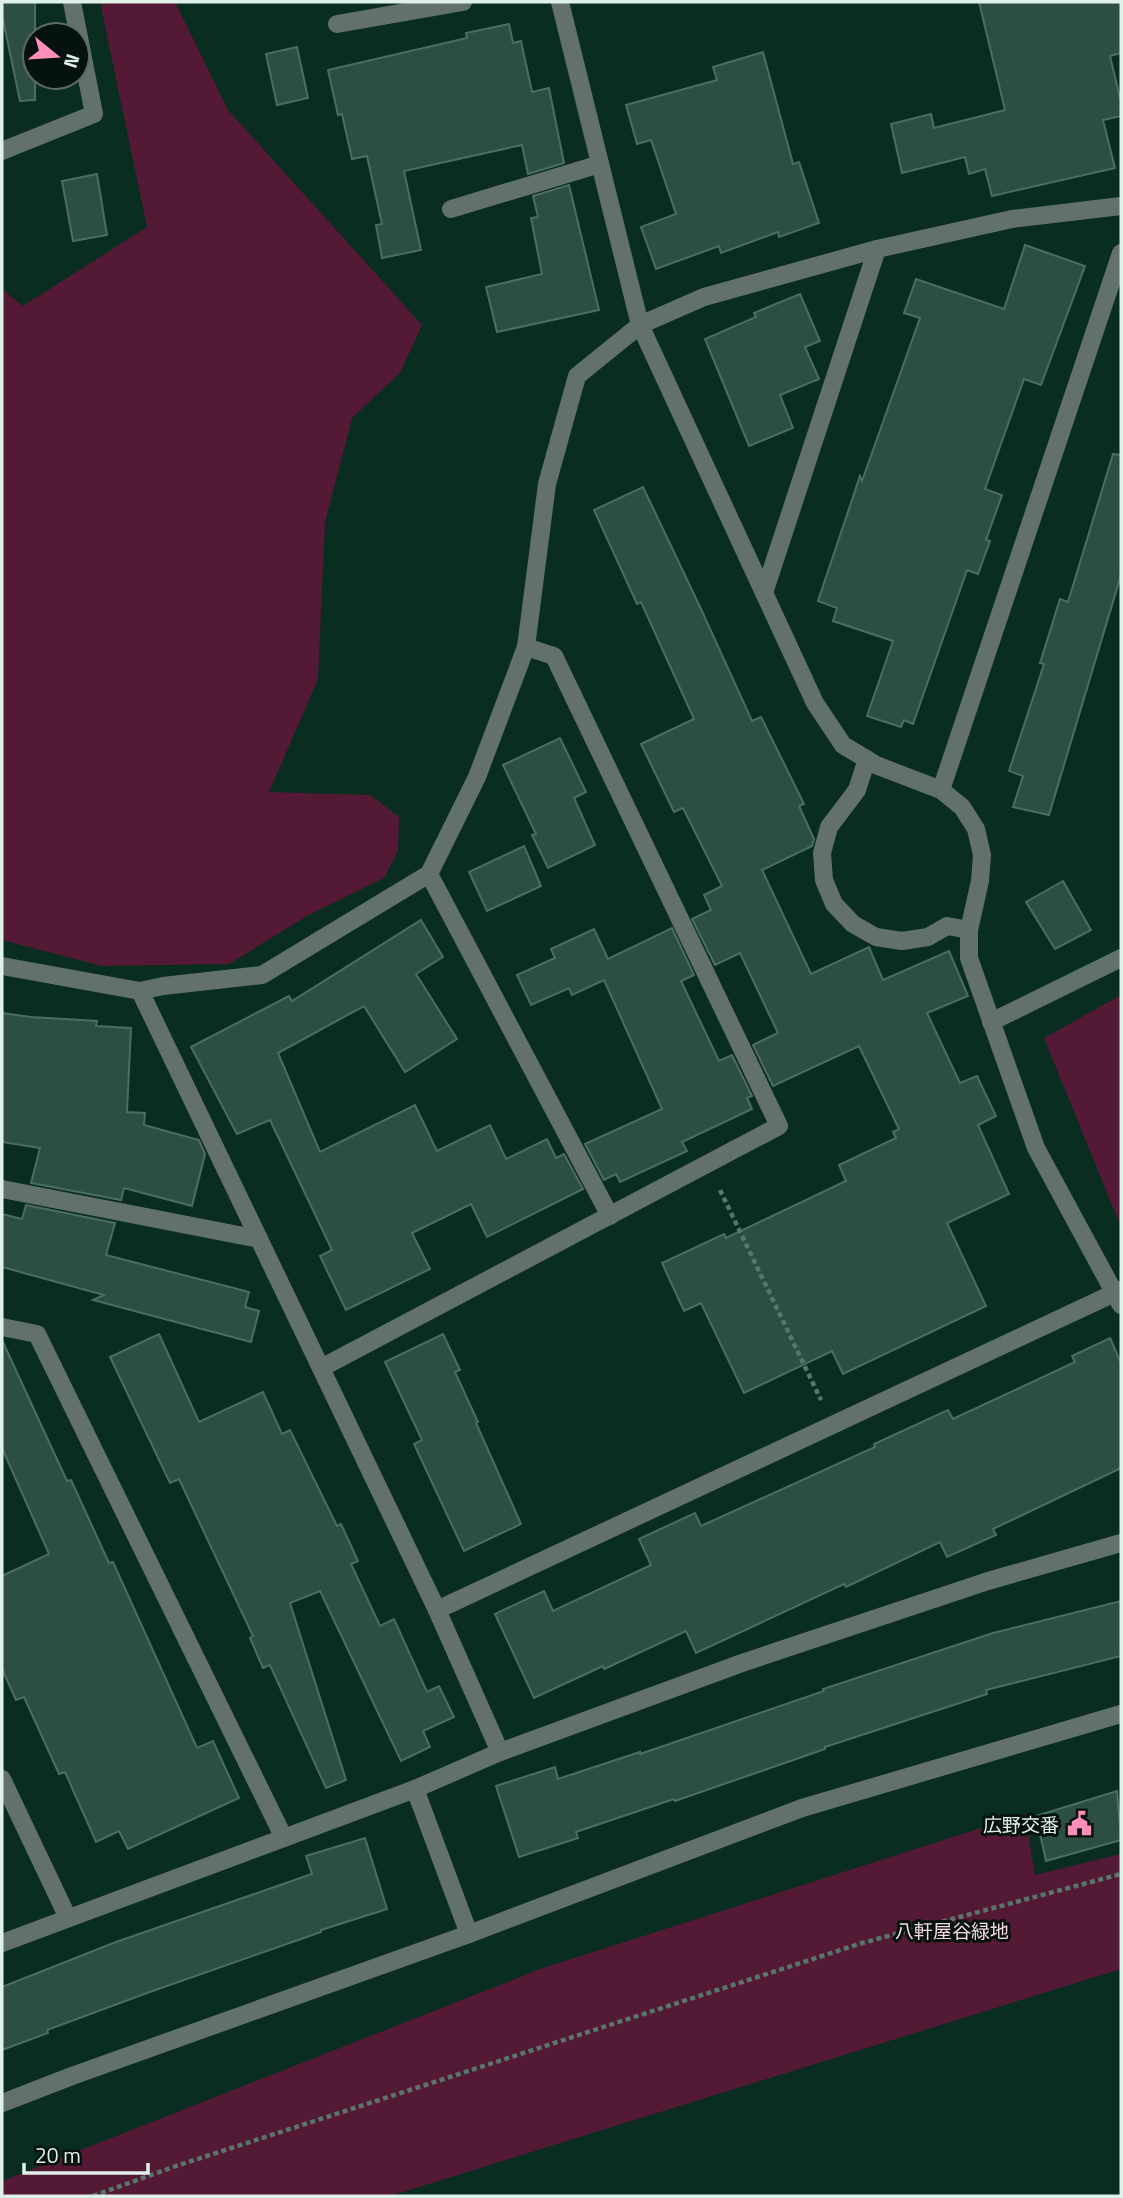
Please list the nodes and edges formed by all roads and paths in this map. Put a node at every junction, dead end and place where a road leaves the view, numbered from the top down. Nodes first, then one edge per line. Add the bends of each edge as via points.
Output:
1 (72, 2) edge
2 (463, 2) edge
3 (560, 2) edge
4 (337, 24) dead end
5 (2, 150) edge
6 (600, 164) junction
7 (1121, 206) edge
8 (451, 209) dead end
9 (877, 249) junction
10 (1121, 253) edge
11 (640, 325) junction
12 (764, 593) junction
13 (526, 647) junction
14 (867, 760) junction
15 (941, 790) junction
16 (429, 874) junction
17 (969, 930) junction
18 (1121, 958) edge
19 (2, 966) edge
20 (140, 991) junction
21 (991, 1022) junction
22 (708, 1164) junction
23 (2, 1189) edge
24 (610, 1216) junction
25 (259, 1239) junction
26 (1119, 1296) edge
27 (2, 1327) edge
28 (321, 1368) junction
29 (833, 1426) junction
30 (1121, 1544) edge
31 (437, 1610) junction
32 (1121, 1714) edge
33 (500, 1752) junction
34 (2, 1779) edge
35 (415, 1788) junction
36 (284, 1838) junction
37 (1121, 1874) edge
38 (68, 1918) junction
39 (469, 1934) junction
40 (2, 1942) edge
41 (2, 2103) edge
42 (93, 2196) edge

1 - 5 street via 94,114
2 - 4 street
3 - 6 street
6 - 8 street
6 - 11 street
7 - 9 street via 1012,219
9 - 11 street via 704,297
9 - 12 street
10 - 15 street
11 - 12 street
11 - 13 street via 577,376 547,484
12 - 14 street via 815,703 843,745
13 - 16 street via 477,776
13 - 22 street via 554,656 779,1126
14 - 15 street
14 - 17 street via 857,790 829,827 822,853 824,880 834,904 853,924 876,937 902,941 928,937 947,926
15 - 17 street via 962,807 976,829 982,855
16 - 20 street via 262,975
16 - 24 street
17 - 21 street via 969,958
18 - 21 street
19 - 20 street
20 - 25 street
21 - 26 street via 1036,1148
22 - 24 street
22 - 29 path
23 - 25 street
24 - 28 street
25 - 28 street
26 - 29 street
27 - 36 street via 37,1334
28 - 31 street
29 - 31 street
30 - 33 street via 988,1581 742,1663
31 - 33 street
32 - 39 street via 802,1808
33 - 35 street
34 - 38 street
35 - 36 street
35 - 39 street
36 - 38 street
37 - 42 path via 862,1943
38 - 40 street
39 - 41 street

